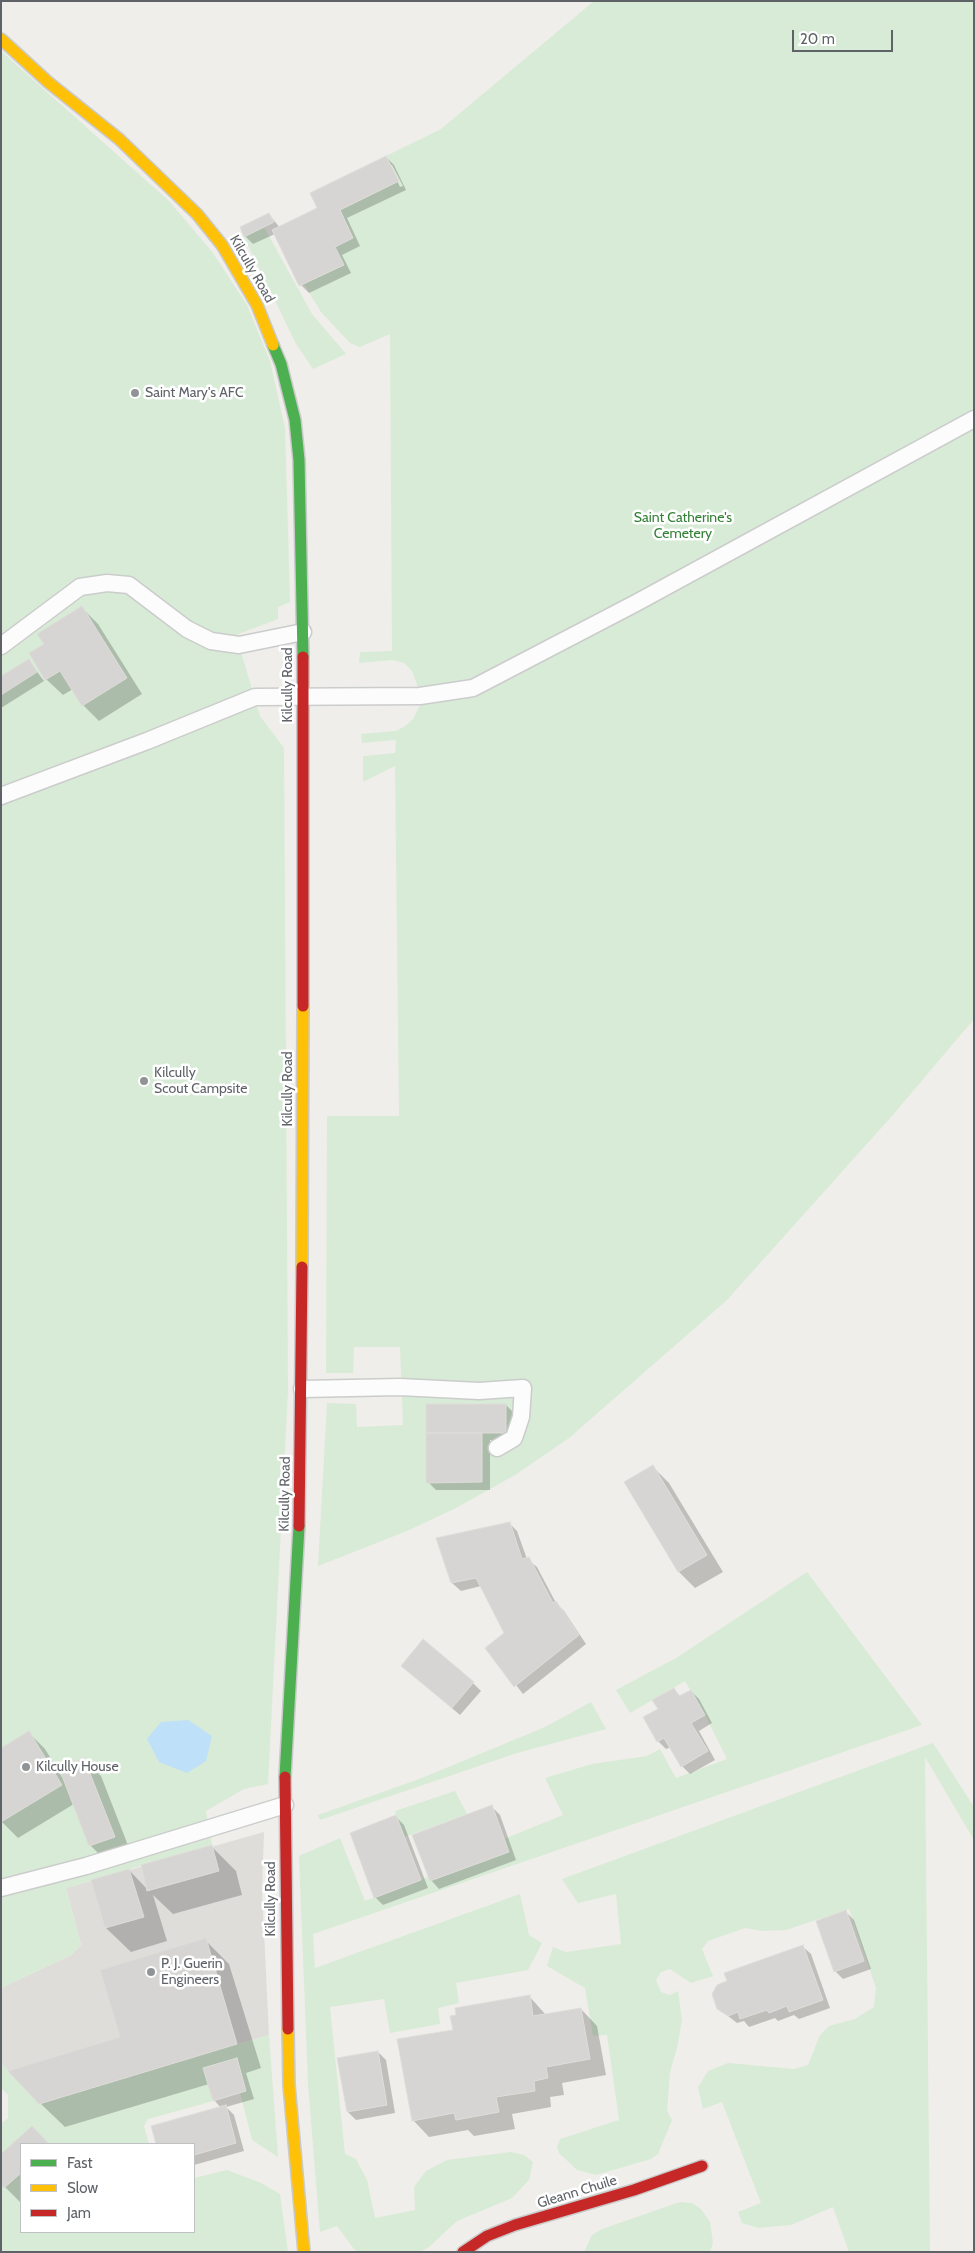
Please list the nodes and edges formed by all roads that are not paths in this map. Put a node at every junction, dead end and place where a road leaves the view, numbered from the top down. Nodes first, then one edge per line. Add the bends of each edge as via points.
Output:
1 (1, 39) edge
2 (974, 419) edge
3 (303, 632) junction
4 (1, 646) edge
5 (304, 697) junction
6 (1, 796) edge
7 (302, 1389) junction
8 (497, 1448) dead end
9 (285, 1805) junction
10 (1, 1888) edge
11 (702, 2166) dead end
12 (304, 2252) edge
13 (463, 2252) edge

1 - 3 street, Kilcully Road via 119,139 197,214 222,245 257,305 281,364 295,420
2 - 5 lane via 473,688 420,696
3 - 4 lane via 239,645 211,641 187,629 128,584 107,583 80,587
3 - 5 street, Kilcully Road
5 - 6 lane via 255,697 147,742
5 - 7 street, Kilcully Road
7 - 8 lane via 523,1388 521,1417 514,1438
7 - 9 street, Kilcully Road via 299,1540
9 - 10 lane via 86,1866
9 - 12 street, Kilcully Road via 290,2085
11 - 13 street, Gleann Chuile via 515,2225 487,2236

